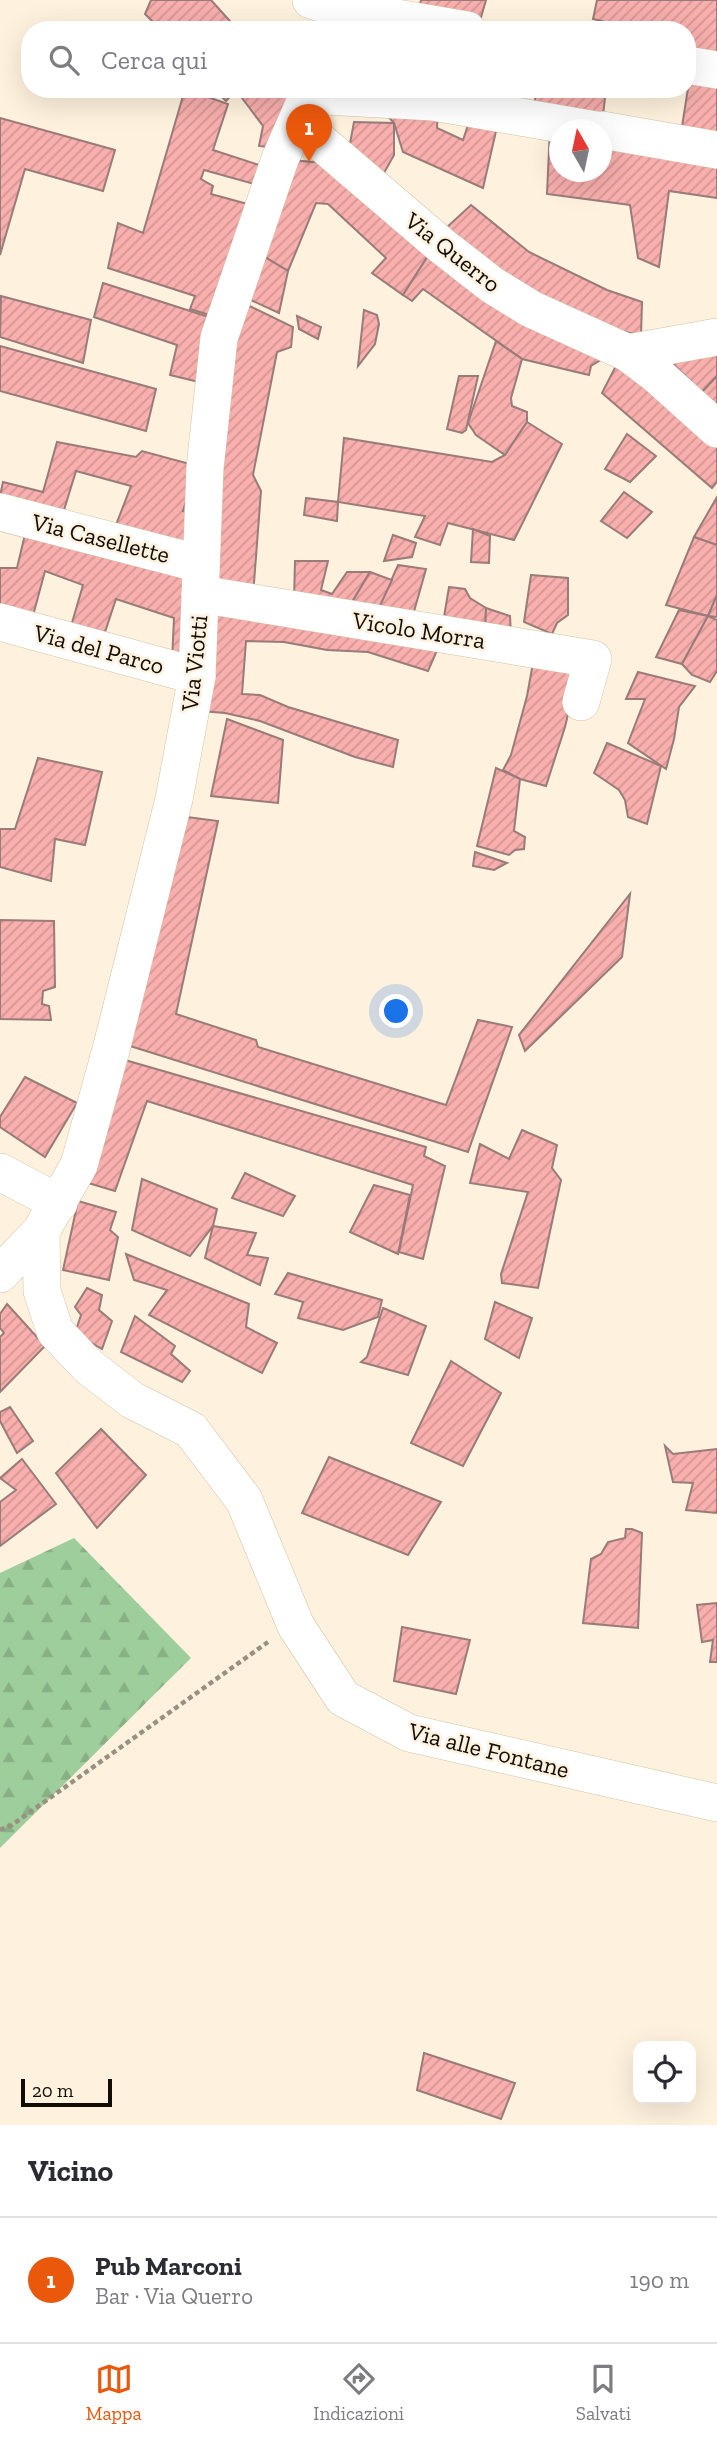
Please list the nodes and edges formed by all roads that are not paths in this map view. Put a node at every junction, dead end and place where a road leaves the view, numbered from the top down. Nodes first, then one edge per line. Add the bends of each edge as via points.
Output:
1 (311, 0) edge
2 (309, 21) edge
3 (414, 21) edge
4 (696, 66) edge
5 (717, 70) edge
6 (304, 102) edge
7 (549, 122) edge
8 (612, 132) edge
9 (717, 150) edge
10 (717, 337) edge
11 (628, 353) junction
12 (717, 429) edge
13 (0, 512) edge
14 (201, 579) junction
15 (0, 622) edge
16 (197, 677) junction
17 (581, 702) dead end
18 (0, 1172) edge
19 (50, 1217) junction
20 (0, 1274) edge
21 (717, 1803) edge

1 - 2 street
1 - 3 street
4 - 5 street
6 - 7 street via 433,102
6 - 11 street, Via Querro via 442,246 492,285 531,309
6 - 14 street, Via Viotti via 219,338 205,468
8 - 9 street
10 - 11 street
11 - 12 street, Via Querro
13 - 14 street, Via Casellette
14 - 16 street, Via Viotti
14 - 17 street, Vicolo Morra via 593,659
15 - 16 street, Via del Parco
16 - 19 street, Via Viotti via 174,799 109,1058 79,1165
18 - 19 street
19 - 20 street
19 - 21 street, Via alle Fontane via 42,1291 55,1331 88,1366 132,1400 191,1430 244,1500 296,1626 343,1698 409,1733

